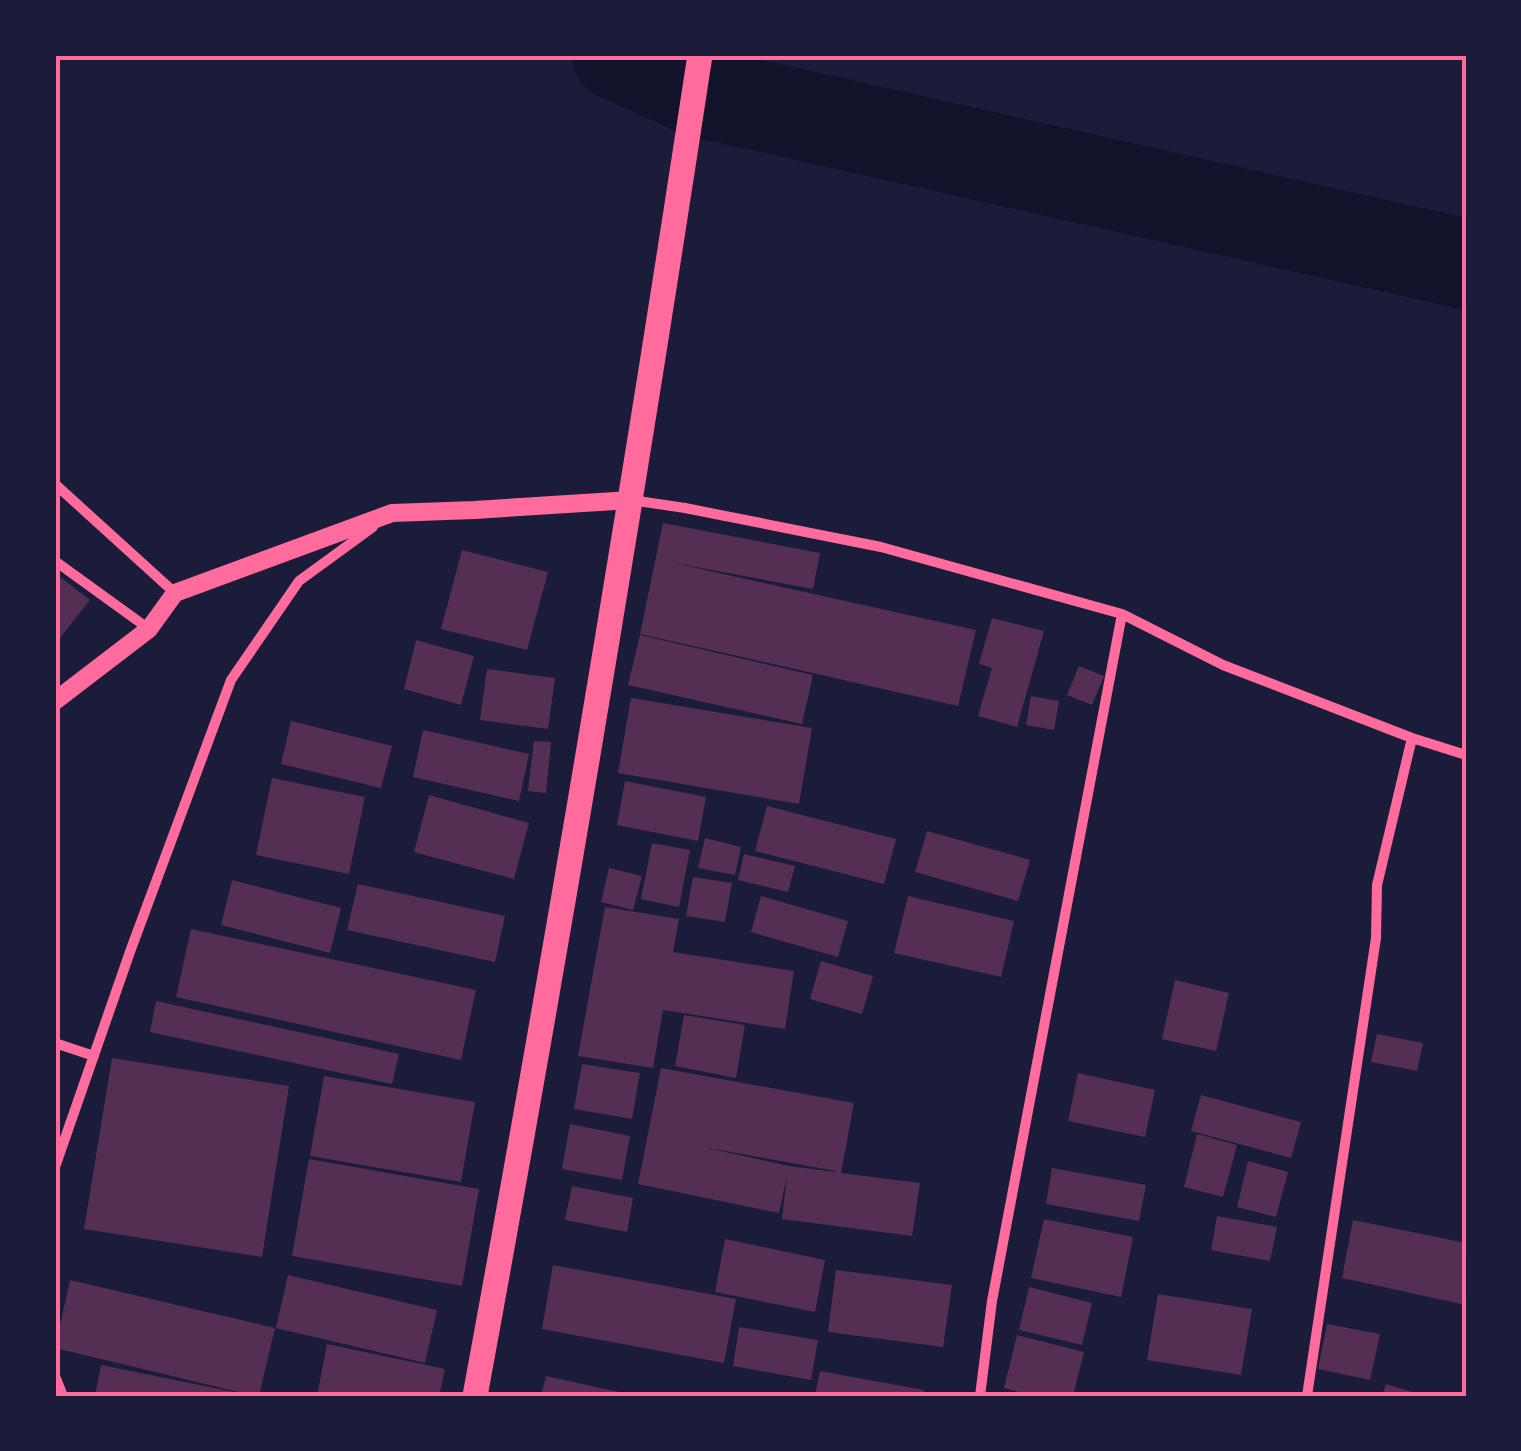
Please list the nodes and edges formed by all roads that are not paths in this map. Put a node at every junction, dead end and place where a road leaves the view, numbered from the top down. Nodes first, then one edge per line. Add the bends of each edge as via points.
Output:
1 (700, 55) edge
2 (55, 484) edge
3 (630, 500) junction
4 (392, 513) junction
5 (55, 561) edge
6 (175, 593) junction
7 (1122, 614) junction
8 (148, 628) junction
9 (55, 700) edge
10 (1412, 738) junction
11 (1466, 755) edge
12 (55, 1043) edge
13 (94, 1056) junction
14 (55, 1166) edge
15 (55, 1376) edge
16 (63, 1396) edge
17 (476, 1396) edge
18 (980, 1396) edge
19 (1308, 1396) edge

1 - 3 main road
2 - 6 street
3 - 4 street
3 - 7 street via 881,547
3 - 17 main road
4 - 6 street
4 - 13 street via 299,581 231,680
5 - 8 street
6 - 8 street
7 - 10 street via 1223,666
7 - 18 street via 992,1301
8 - 9 street
10 - 11 street
10 - 19 street via 1377,886 1376,938
12 - 13 street
13 - 14 street
15 - 16 street

